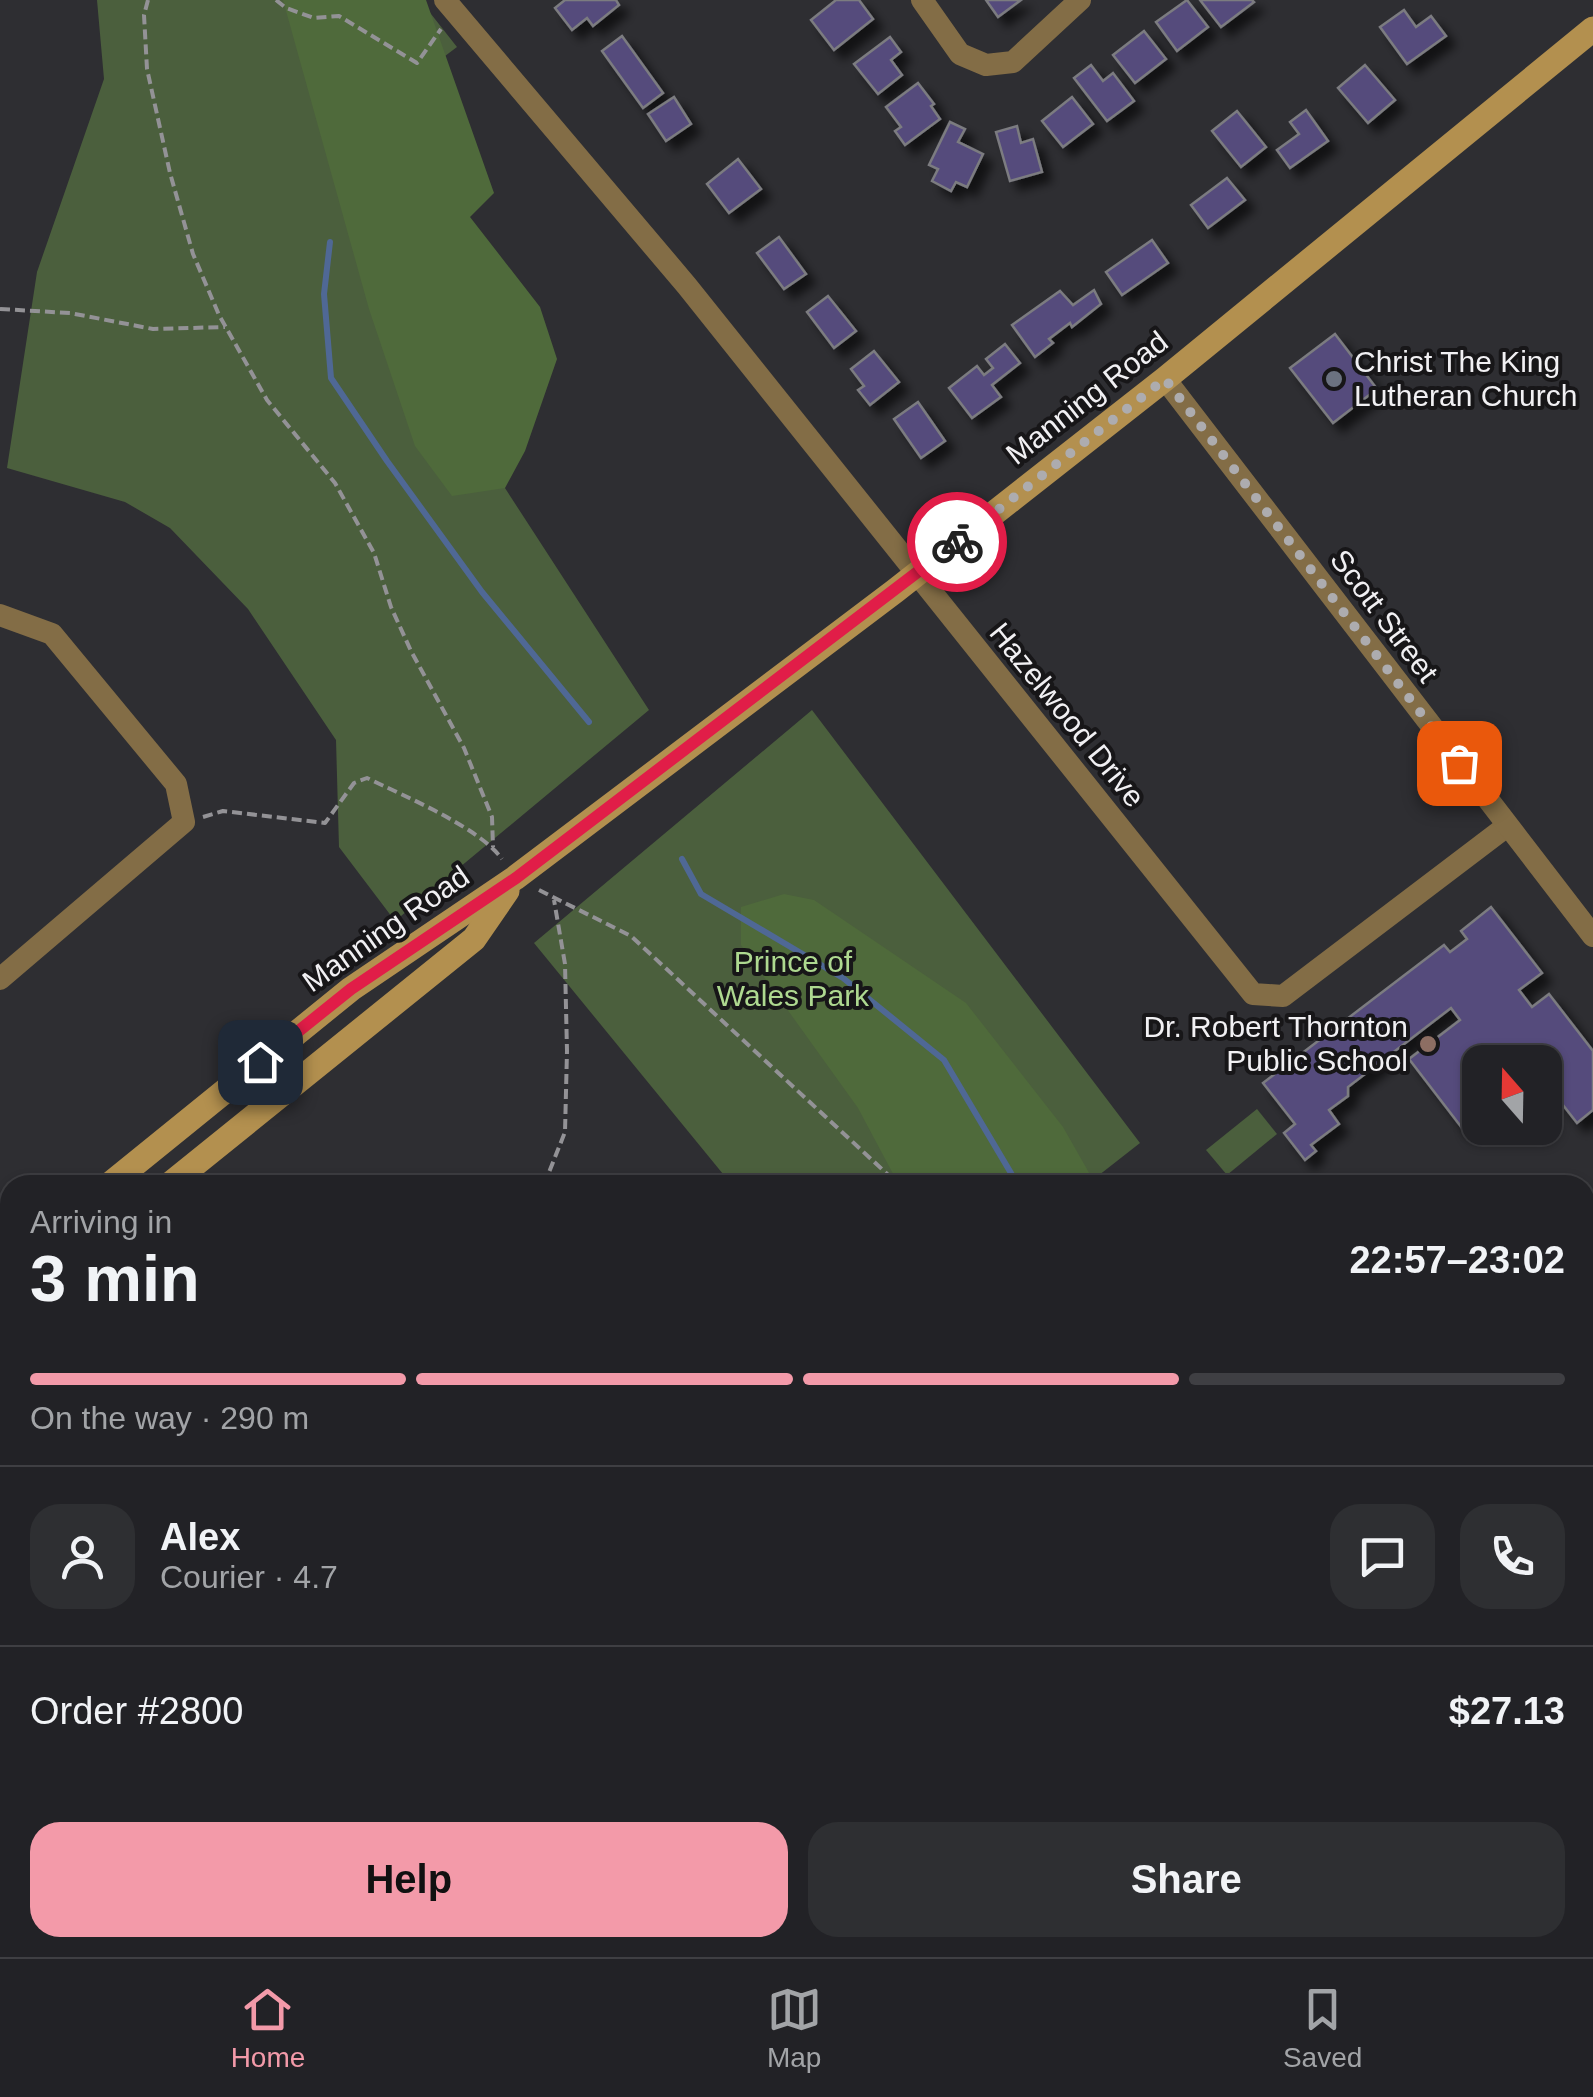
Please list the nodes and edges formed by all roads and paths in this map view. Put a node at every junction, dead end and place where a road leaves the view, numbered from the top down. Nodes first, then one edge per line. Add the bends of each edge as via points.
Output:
1 (148, 0) edge
2 (276, 0) edge
3 (922, 0) edge
4 (1080, 0) edge
5 (448, 4) edge
6 (1593, 29) edge
7 (0, 309) edge
8 (225, 327) junction
9 (1165, 379) junction
10 (916, 574) junction
11 (0, 616) edge
12 (184, 822) junction
13 (1507, 826) junction
14 (493, 847) junction
15 (516, 878) junction
16 (554, 897) junction
17 (1593, 936) edge
18 (0, 978) edge
19 (121, 1175) edge
20 (181, 1175) edge
21 (548, 1175) edge
22 (888, 1175) edge

1 - 8 path via 147,69 170,173 193,254
2 - 5 path via 314,18 339,16 418,62
3 - 4 street via 960,54 986,64 1012,62
5 - 10 street, Hazelwood Drive via 687,286
6 - 9 main road, Manning Road
7 - 8 path via 70,313 153,329
8 - 14 path via 266,400 335,483 374,553 391,607 492,817
9 - 10 main road, Manning Road
9 - 13 street, Scott Street
10 - 13 street, Hazelwood Drive via 1253,994 1282,996
10 - 15 main road, Manning Road
11 - 12 street via 52,634 176,784
12 - 14 path via 224,811 325,823 354,783 367,778
12 - 18 street
13 - 17 street, Scott Street
14 - 15 path
15 - 16 path
15 - 19 main road, Manning Road via 351,989
15 - 20 main road, Manning Road via 474,938
16 - 21 path via 565,964 567,1051 565,1132
16 - 22 path via 631,936

